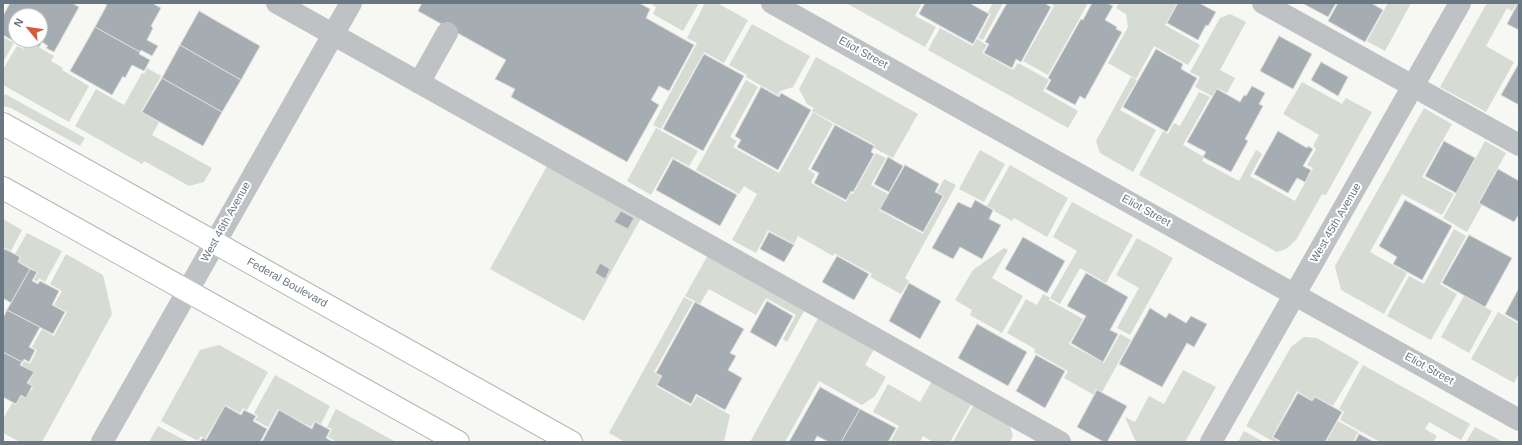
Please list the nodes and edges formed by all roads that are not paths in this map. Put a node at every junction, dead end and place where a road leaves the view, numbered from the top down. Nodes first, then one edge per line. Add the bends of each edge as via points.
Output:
1 (277, 3) edge
2 (351, 3) edge
3 (772, 3) edge
4 (1263, 3) edge
5 (1460, 3) edge
6 (447, 33) dead end
7 (333, 35) junction
8 (419, 83) junction
9 (1413, 86) junction
10 (3, 124) edge
11 (1519, 145) edge
12 (3, 188) edge
13 (215, 242) junction
14 (188, 291) junction
15 (1295, 295) junction
16 (1519, 420) edge
17 (102, 442) edge
18 (458, 442) edge
19 (572, 442) edge
20 (1060, 442) edge
21 (1211, 442) edge

1 - 7 street
2 - 7 street, West 46th Avenue
3 - 15 street, Eliot Street
4 - 9 street
5 - 9 street, West 45th Avenue
6 - 8 street
7 - 8 street
7 - 13 street, West 46th Avenue
8 - 20 street
9 - 11 street
9 - 15 street, West 45th Avenue
10 - 13 main road, Federal Boulevard
12 - 14 main road
13 - 14 street, West 46th Avenue
13 - 19 main road, Federal Boulevard
14 - 17 street, West 46th Avenue
14 - 18 main road
15 - 16 street, Eliot Street
15 - 21 street, West 45th Avenue

